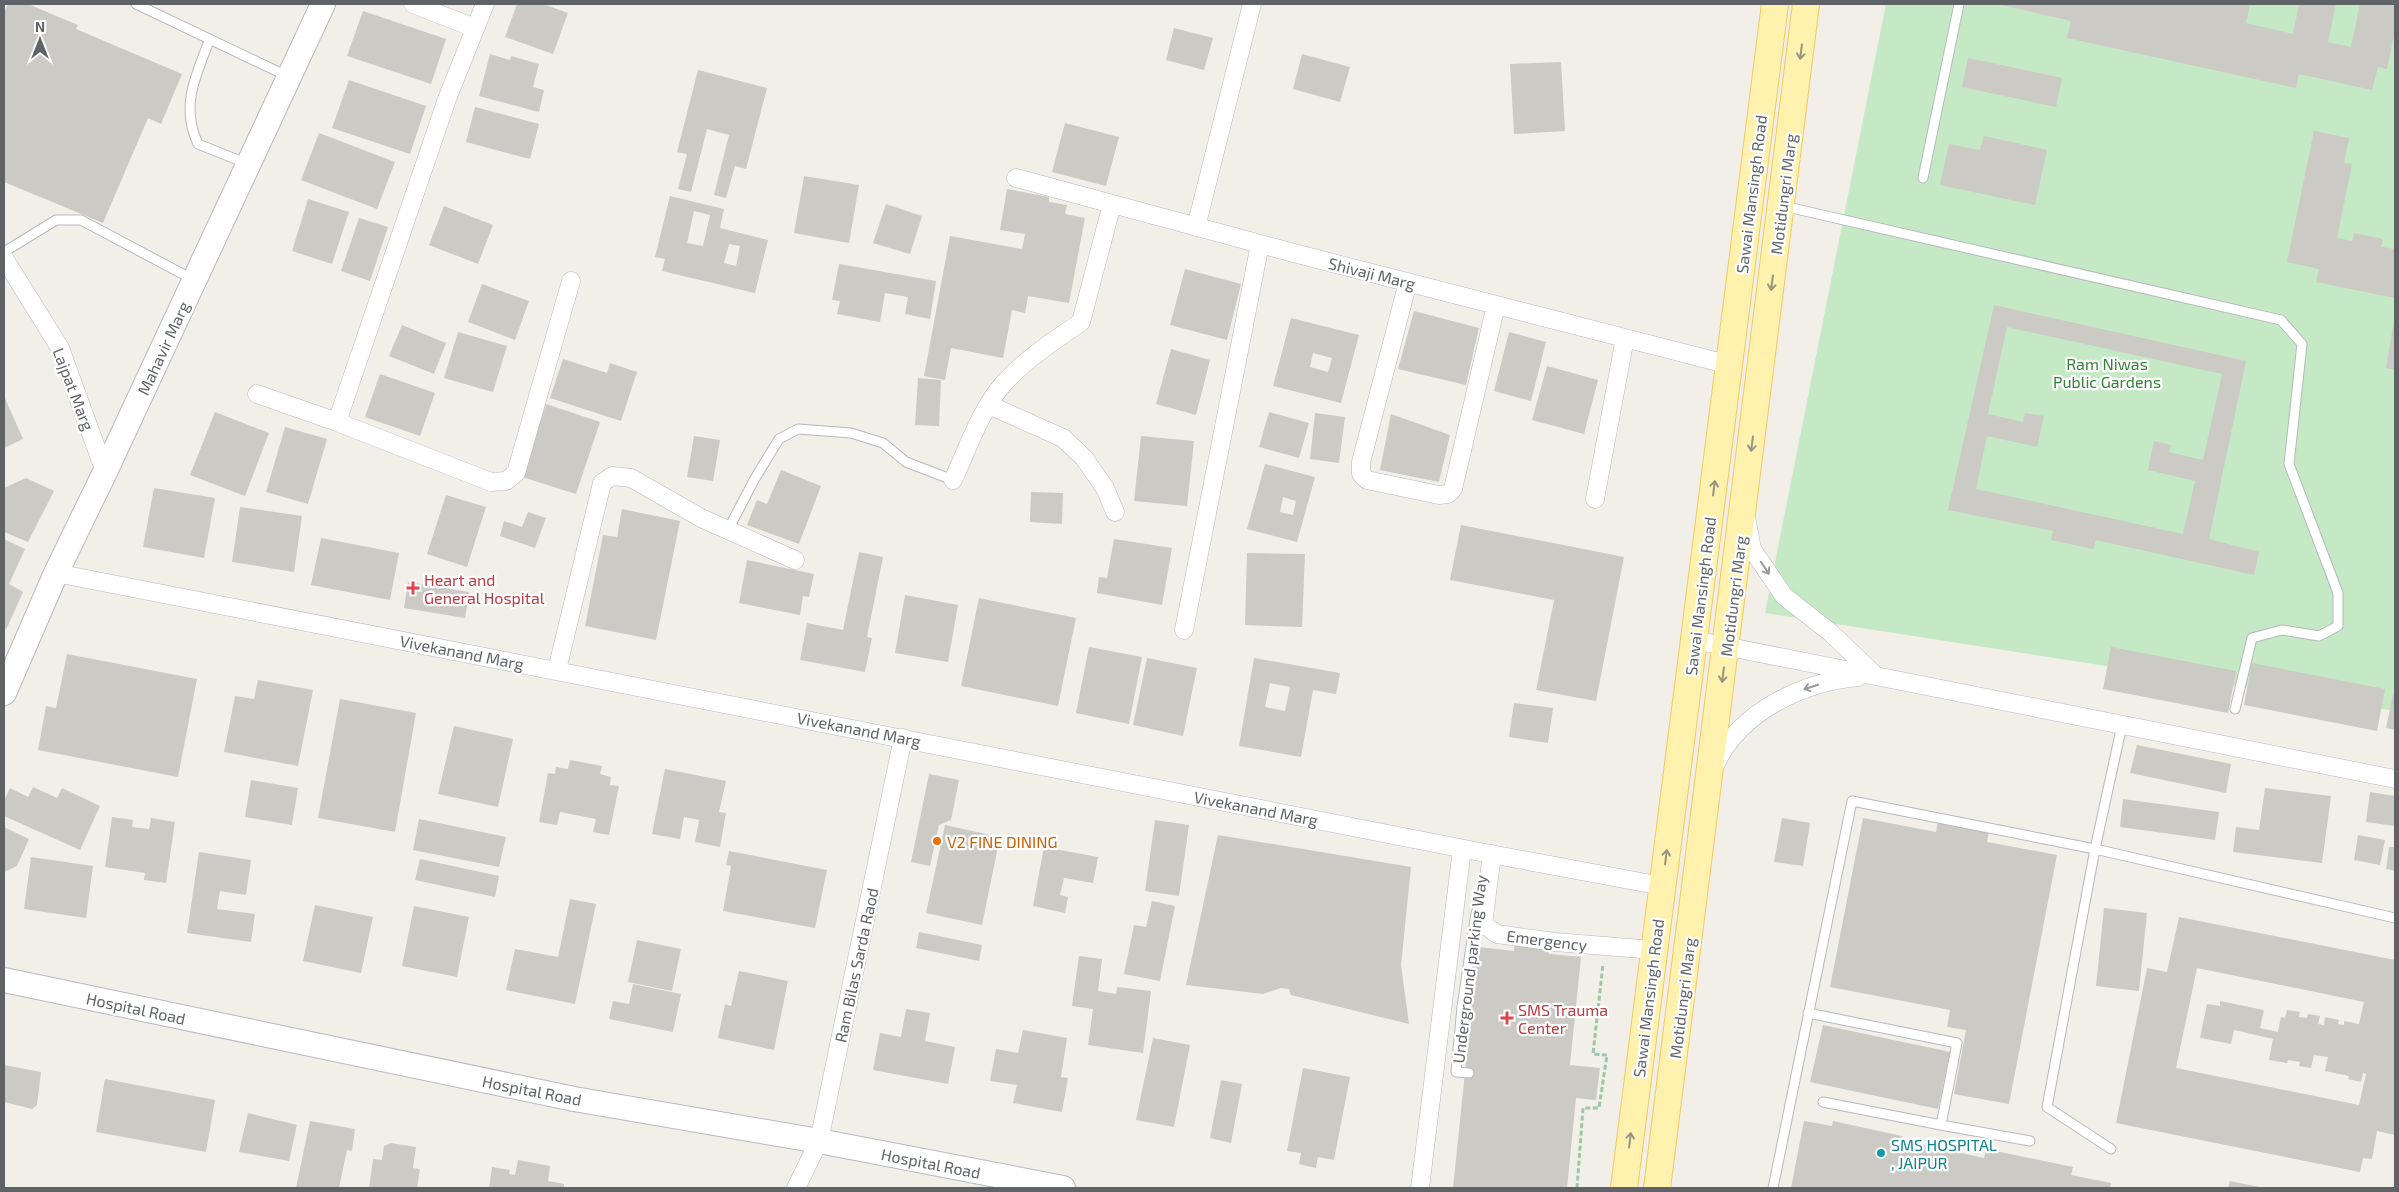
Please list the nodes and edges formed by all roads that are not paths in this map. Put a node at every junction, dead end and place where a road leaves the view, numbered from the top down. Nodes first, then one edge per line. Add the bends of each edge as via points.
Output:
1 (136, 4) edge
2 (323, 4) edge
3 (413, 4) edge
4 (485, 4) edge
5 (1252, 4) edge
6 (1775, 4) edge
7 (1806, 4) edge
8 (1958, 4) edge
9 (475, 28) junction
10 (210, 39) junction
11 (289, 77) junction
12 (248, 164) junction
13 (1016, 178) dead end
14 (1923, 178) dead end
15 (1112, 204) junction
16 (1782, 206) junction
17 (1196, 227) junction
18 (1260, 244) junction
19 (4, 252) edge
20 (4, 258) edge
21 (194, 280) junction
22 (570, 281) dead end
23 (1408, 282) junction
24 (1496, 305) junction
25 (1625, 338) junction
26 (1730, 365) junction
27 (256, 394) dead end
28 (989, 405) junction
29 (337, 422) junction
30 (105, 472) junction
31 (953, 480) joint
32 (1595, 499) dead end
33 (1744, 506) junction
34 (1115, 512) dead end
35 (728, 530) junction
36 (795, 560) dead end
37 (56, 573) junction
38 (1184, 630) dead end
39 (1694, 640) junction
40 (1727, 645) junction
41 (557, 670) junction
42 (1876, 676) junction
43 (4, 694) edge
44 (2235, 710) dead end
45 (2122, 725) junction
46 (903, 738) junction
47 (1711, 773) junction
48 (2395, 779) edge
49 (1462, 848) junction
50 (2095, 849) junction
51 (1488, 854) junction
52 (1662, 886) junction
53 (2395, 918) edge
54 (1654, 950) junction
55 (4, 980) edge
56 (1808, 1013) junction
57 (1469, 1073) dead end
58 (1823, 1102) dead end
59 (1941, 1125) junction
60 (819, 1141) junction
61 (2030, 1141) dead end
62 (2111, 1149) dead end
63 (796, 1188) edge
64 (1063, 1188) edge
65 (1420, 1188) edge
66 (1624, 1188) edge
67 (1657, 1188) edge
68 (1774, 1188) edge

1 - 10 lane
2 - 11 street, Mahavir Marg
3 - 9 street
4 - 9 street
5 - 17 street
6 - 26 main road, Sawai Mansingh Road
7 -> 16 main road, Motidungri Marg
8 - 14 lane
9 - 29 street via 447,99
10 - 11 lane
10 - 12 lane via 192,90 189,110 192,130 198,144
11 - 12 street, Mahavir Marg
12 - 21 street, Mahavir Marg
13 - 15 street, Shivaji Marg
15 - 17 street, Shivaji Marg
15 - 28 street via 1081,322 1045,346 1012,376
16 -> 33 main road, Motidungri Marg
16 - 44 lane via 2281,320 2302,344 2289,464 2338,593 2338,626 2319,636 2282,630 2252,638
17 - 18 street, Shivaji Marg
18 - 23 street, Shivaji Marg
18 - 38 street
19 - 21 lane via 56,220 81,220
20 - 30 street, Lajpat Marg via 60,348
21 - 30 street, Mahavir Marg
22 - 29 street via 516,473 506,481 491,482
23 - 24 street, Shivaji Marg
23 - 24 street via 1360,462 1361,474 1367,480 1439,495 1448,494 1453,488
24 - 25 street, Shivaji Marg
25 - 26 street, Shivaji Marg
25 - 32 street
39 -> 26 main road, Sawai Mansingh Road
27 - 29 street
28 - 31 street
28 - 34 street via 1063,438 1084,458 1105,488
30 - 37 street, Mahavir Marg
31 - 35 lane via 906,462 883,443 851,433 798,429 779,439
33 - 40 main road, Motidungri Marg
33 -> 42 street via 1752,549 1784,596 1831,633
35 - 36 street
35 - 41 street via 631,478 612,476 602,483
37 - 41 street, Vivekanand Marg
37 - 43 street, Mahavir Marg
39 - 40 street
52 -> 39 main road, Sawai Mansingh Road
40 - 42 street
40 -> 47 main road, Motidungri Marg
41 - 46 street, Vivekanand Marg
42 - 45 street
42 -> 47 street via 1833,680 1792,693 1741,728 1725,745
45 - 48 street
45 - 50 lane
46 - 49 street, Vivekanand Marg
46 - 60 street, Ram Bilas Sarda Raod
47 - 67 main road, Motidungri Marg
49 - 51 street, Vivekanand Marg
49 - 65 street
50 - 53 lane
50 - 56 lane via 1852,801
50 - 62 lane via 2046,1108
51 - 52 street, Vivekanand Marg
51 - 54 street, Emergency via 1483,924 1497,934
51 - 57 lane, Underground parking Way via 1462,1007 1456,1072
52 - 54 main road, Sawai Mansingh Road
66 -> 54 main road, Sawai Mansingh Road
55 - 60 street, Hospital Road via 574,1099
56 - 59 lane via 1956,1042
56 - 68 lane
58 - 59 lane
59 - 61 lane
60 - 63 street, Ram Bilas Sarda Raod
60 - 64 street, Hospital Road

